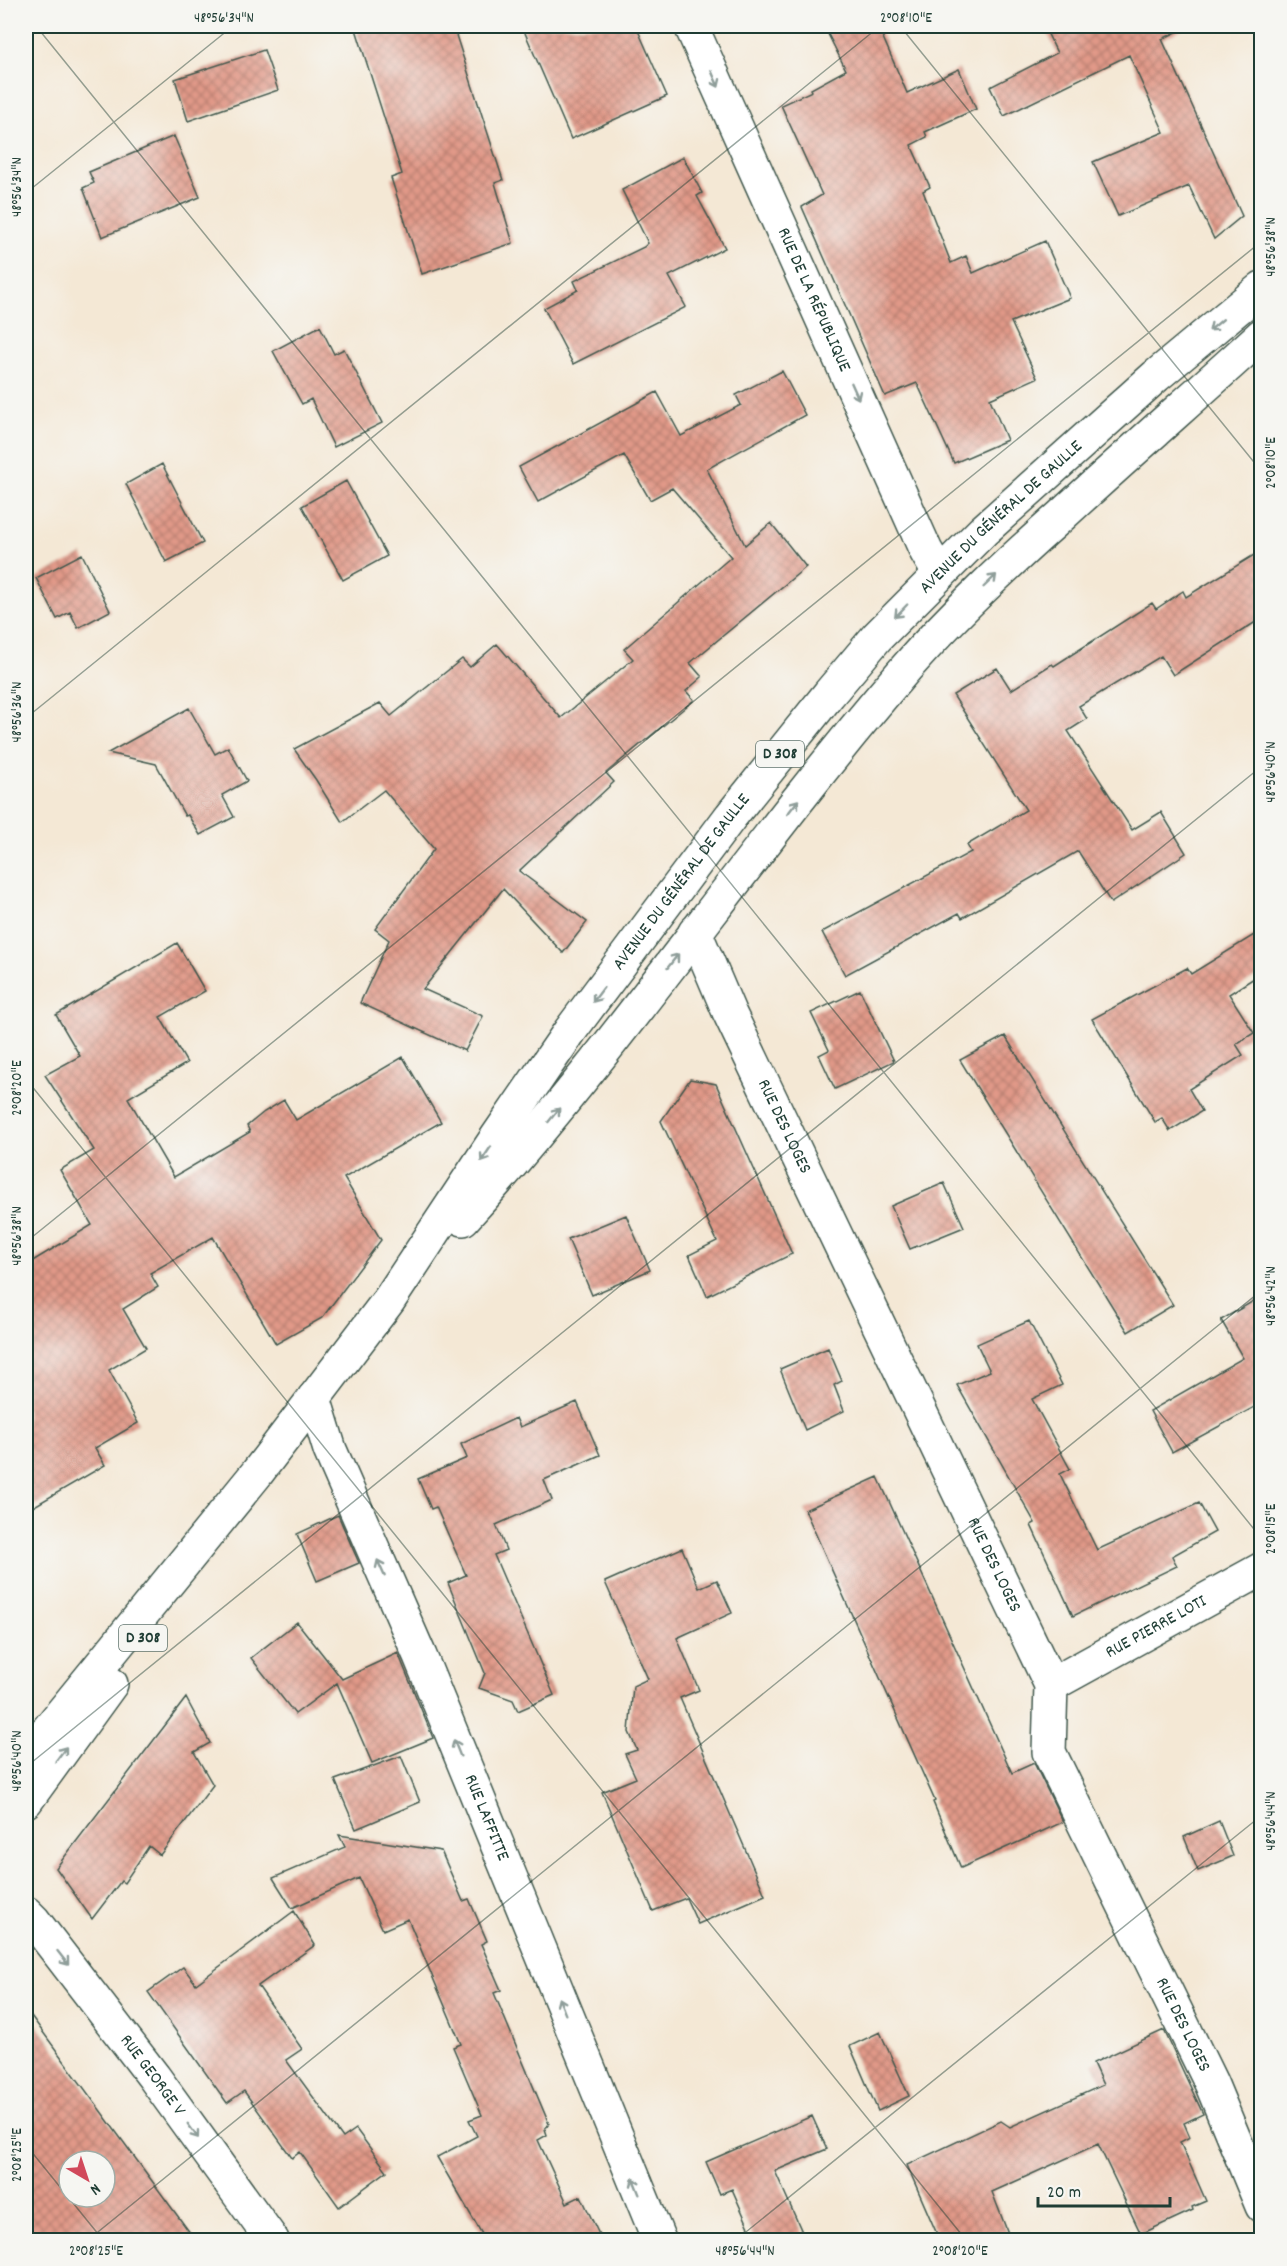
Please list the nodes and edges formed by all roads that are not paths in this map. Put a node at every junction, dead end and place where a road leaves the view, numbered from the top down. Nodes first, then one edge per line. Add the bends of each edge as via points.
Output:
1 (691, 26) edge
2 (1262, 288) edge
3 (1262, 335) edge
4 (939, 573) junction
5 (962, 609) junction
6 (668, 902) junction
7 (695, 932) junction
8 (389, 1300) junction
9 (314, 1398) junction
10 (257, 1473) junction
11 (1262, 1569) edge
12 (1051, 1685) junction
13 (26, 1757) edge
14 (26, 1801) edge
15 (26, 1913) edge
16 (1262, 2206) edge
17 (272, 2241) edge
18 (659, 2241) edge

1 -> 4 main road, RUE DE LA RÉPUBLIQUE
2 -> 4 main road, AVENUE DU GÉNÉRAL DE GAULLE / D 308 via 1155,375
5 -> 3 main road, AVENUE DU GÉNÉRAL DE GAULLE / D 308
4 - 5 main road, RUE DE LA RÉPUBLIQUE
4 -> 6 main road, AVENUE DU GÉNÉRAL DE GAULLE / D 308 via 829,694
7 -> 5 main road, AVENUE DU GÉNÉRAL DE GAULLE / D 308 via 856,728
6 - 7 main road, RUE DES LOGES via 684,915
6 -> 8 main road, AVENUE DU GÉNÉRAL DE GAULLE / D 308 via 570,1032
8 -> 7 main road, AVENUE DU GÉNÉRAL DE GAULLE / D 308 via 535,1138
7 - 12 main road, RUE DES LOGES via 729,1012
8 - 9 main road, AVENUE DU GÉNÉRAL DE GAULLE / D 308
9 - 10 main road, AVENUE DU GÉNÉRAL DE GAULLE / D 308
18 -> 9 main road, RUE LAFFITTE via 420,1656 330,1450
10 - 13 main road, AVENUE DU GÉNÉRAL DE GAULLE / D 308
14 -> 10 main road, AVENUE DU GÉNÉRAL DE GAULLE / D 308
11 - 12 main road, RUE PIERRE LOTI
12 - 16 main road, RUE DES LOGES via 1049,1752 1211,2083
15 -> 17 main road, RUE GEORGE V via 154,2077

